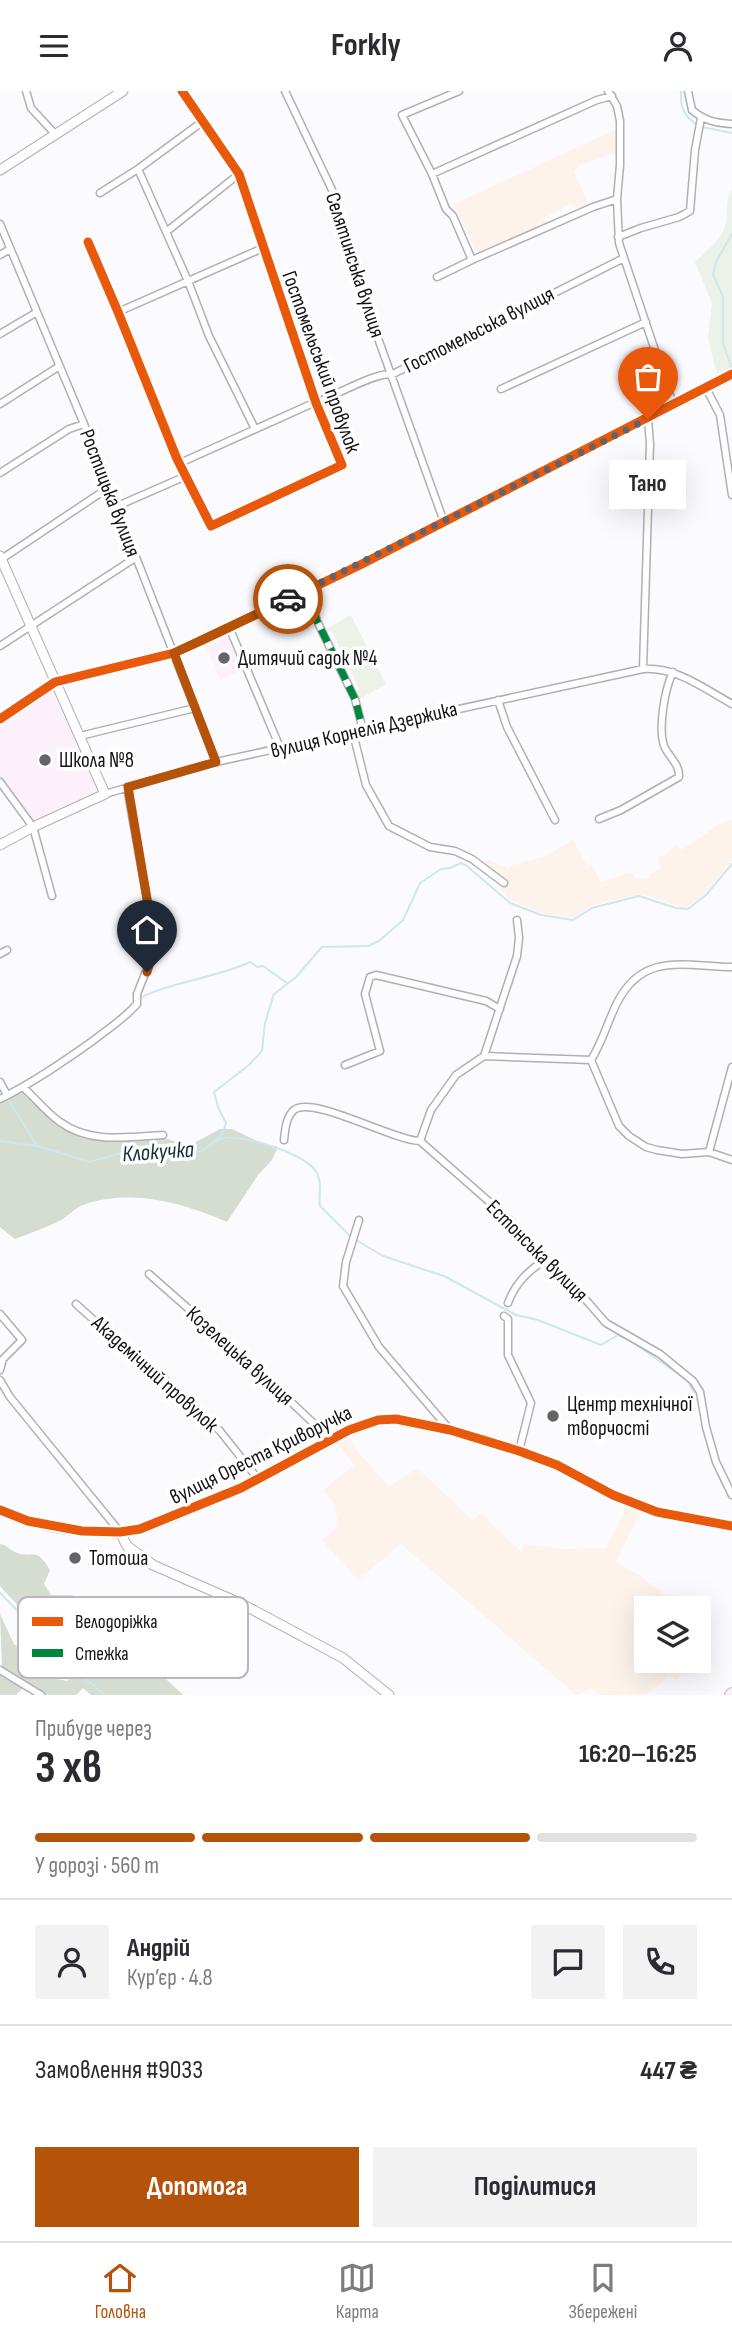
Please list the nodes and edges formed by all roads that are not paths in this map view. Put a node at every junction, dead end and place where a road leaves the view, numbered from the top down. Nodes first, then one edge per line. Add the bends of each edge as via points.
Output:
1 (26, 91) edge
2 (123, 91) edge
3 (182, 91) edge
4 (285, 91) edge
5 (459, 91) edge
6 (688, 91) edge
7 (610, 93) edge
8 (700, 120) junction
9 (202, 123) junction
10 (732, 124) edge
11 (55, 134) junction
12 (138, 169) junction
13 (0, 170) edge
14 (239, 174) junction
15 (432, 174) junction
16 (100, 193) dead end
17 (617, 199) junction
18 (0, 224) edge
19 (166, 232) junction
20 (618, 237) junction
21 (88, 242) dead end
22 (263, 248) junction
23 (10, 249) junction
24 (0, 255) edge
25 (624, 258) junction
26 (472, 260) junction
27 (437, 277) dead end
28 (188, 281) junction
29 (37, 312) junction
30 (118, 312) junction
31 (646, 322) junction
32 (0, 334) edge
33 (58, 367) junction
34 (732, 374) edge
35 (391, 375) junction
36 (706, 388) junction
37 (501, 389) dead end
38 (316, 403) junction
39 (0, 404) edge
40 (673, 404) junction
41 (648, 419) junction
42 (83, 424) junction
43 (255, 429) junction
44 (180, 463) junction
45 (0, 473) edge
46 (186, 476) junction
47 (108, 488) junction
48 (732, 495) edge
49 (115, 507) junction
50 (444, 522) junction
51 (0, 558) edge
52 (135, 558) junction
53 (307, 590) junction
54 (229, 627) junction
55 (32, 628) junction
56 (0, 646) edge
57 (174, 653) junction
58 (643, 669) junction
59 (673, 671) junction
60 (55, 682) junction
61 (499, 700) junction
62 (732, 704) edge
63 (195, 708) junction
64 (0, 719) edge
65 (363, 730) junction
66 (353, 733) junction
67 (80, 736) junction
68 (281, 750) junction
69 (216, 762) junction
70 (0, 782) edge
71 (128, 787) junction
72 (105, 794) junction
73 (599, 819) dead end
74 (555, 820) dead end
75 (33, 827) junction
76 (0, 845) edge
77 (504, 883) dead end
78 (52, 896) dead end
79 (517, 919) dead end
80 (732, 967) edge
81 (500, 1009) junction
82 (484, 1056) junction
83 (592, 1060) junction
84 (345, 1065) dead end
85 (732, 1067) edge
86 (0, 1082) edge
87 (24, 1088) junction
88 (7, 1095) junction
89 (0, 1099) edge
90 (163, 1136) dead end
91 (284, 1140) dead end
92 (420, 1141) junction
93 (709, 1152) junction
94 (732, 1160) edge
95 (359, 1220) dead end
96 (543, 1261) junction
97 (149, 1275) dead end
98 (508, 1303) dead end
99 (76, 1304) dead end
100 (0, 1314) edge
101 (504, 1316) dead end
102 (0, 1370) edge
103 (0, 1380) edge
104 (450, 1430) junction
105 (330, 1439) junction
106 (519, 1451) junction
107 (258, 1479) junction
108 (732, 1495) edge
109 (0, 1510) edge
110 (732, 1526) edge
111 (120, 1532) junction
112 (226, 1597) edge
113 (248, 1607) edge
114 (0, 1670) edge
115 (41, 1695) edge
116 (389, 1695) edge

1 - 11 street via 31,108
2 - 11 street
3 - 9 street, Гостомельський провулок
4 - 35 street, Селятинська вулиця via 334,192
5 - 15 street via 402,115
6 - 8 street via 692,110
7 - 15 street
7 - 17 street via 617,106 620,135
8 - 10 street
8 - 20 street via 690,211
9 - 12 street
9 - 14 street, Гостомельський провулок
11 - 13 street
12 - 16 street
12 - 19 street
14 - 19 street
14 - 22 street, Гостомельський провулок
15 - 26 street
17 - 20 street
17 - 26 street
18 - 23 street, Ростицька вулиця
19 - 28 street
20 - 25 street
21 - 30 street, Гостомельський провулок
22 - 28 street
22 - 38 street, Гостомельський провулок
23 - 24 street
23 - 29 street, Ростицька вулиця
25 - 31 street
25 - 35 street, Гостомельська вулиця
26 - 27 street
28 - 30 street
28 - 43 street via 209,336
29 - 32 street
29 - 33 street, Ростицька вулиця
30 - 44 street, Гостомельський провулок
31 - 37 street
31 - 40 street
33 - 39 street
33 - 42 street, Ростицька вулиця
34 - 36 street
35 - 38 street, Гостомельська вулиця via 380,374
35 - 50 street, Селятинська вулиця
36 - 40 street
36 - 48 street via 720,415
38 - 43 street, Гостомельська вулиця
38 - 46 street, Гостомельський провулок via 342,461 340,468 211,526
40 - 41 street
41 - 50 street
41 - 58 street
42 - 45 street
42 - 47 street, Ростицька вулиця
43 - 44 street, Гостомельська вулиця
44 - 46 street, Гостомельський провулок
46 - 49 street
47 - 49 street, Ростицька вулиця
47 - 51 street
49 - 52 street, Ростицька вулиця
50 - 53 street
51 - 55 street
52 - 55 street
52 - 57 street, Ростицька вулиця
53 - 54 street
53 - 65 street via 355,699
54 - 57 street
54 - 68 street
55 - 56 street
55 - 60 street
57 - 60 street
57 - 63 street, Ростицька вулиця
58 - 59 street, вулиця Корнелія Дзержика
58 - 61 street, вулиця Корнелія Дзержика
59 - 62 street, вулиця Корнелія Дзержика
59 - 73 street via 661,734 679,777
60 - 64 street
60 - 67 street
61 - 65 street, вулиця Корнелія Дзержика
61 - 74 street via 507,727
63 - 67 street
63 - 69 street, Ростицька вулиця
65 - 66 street, вулиця Корнелія Дзержика
66 - 68 street, вулиця Корнелія Дзержика
66 - 77 street via 366,785 389,826 430,847 472,859
67 - 72 street
68 - 69 street, вулиця Корнелія Дзержика
69 - 71 street, вулиця Корнелія Дзержика
70 - 75 street
71 - 72 street, вулиця Корнелія Дзержика
71 - 87 street via 153,934 152,956 136,1004
72 - 75 street, вулиця Корнелія Дзержика
75 - 76 street, вулиця Корнелія Дзержика
75 - 78 street
79 - 81 street via 517,956
80 - 83 street via 659,965 639,974 617,1002
81 - 82 street
81 - 84 street via 486,1001 376,975 370,978 365,994 380,1051
82 - 83 street
82 - 92 street via 456,1075 431,1110
83 - 93 street via 623,1132 657,1150
85 - 93 street
86 - 88 street
87 - 88 street
87 - 90 street via 60,1122 80,1133 109,1138
88 - 89 street
91 - 92 street, Естонська вулиця via 288,1119 294,1110 306,1107
92 - 96 street, Естонська вулиця via 509,1219
93 - 94 street
95 - 104 street via 343,1286 379,1347
96 - 98 street via 523,1277
96 - 108 street, Естонська вулиця via 572,1284 606,1323 660,1354 693,1381 700,1392 716,1462
97 - 105 street, Козелецька вулиця
99 - 107 street, Академічний провулок via 220,1431
100 - 102 street via 22,1340 3,1359
101 - 106 street via 508,1319 509,1355 531,1403
103 - 111 street
104 - 105 street, вулиця Ореста Криворучка via 384,1419
104 - 106 street, вулиця Ореста Криворучка
105 - 107 street, вулиця Ореста Криворучка
106 - 110 street, вулиця Ореста Криворучка via 657,1512
107 - 111 street, вулиця Ореста Криворучка via 173,1518
109 - 111 street, вулиця Ореста Криворучка via 51,1526
111 - 112 street via 127,1546 153,1565
113 - 116 street via 343,1658
114 - 115 street

